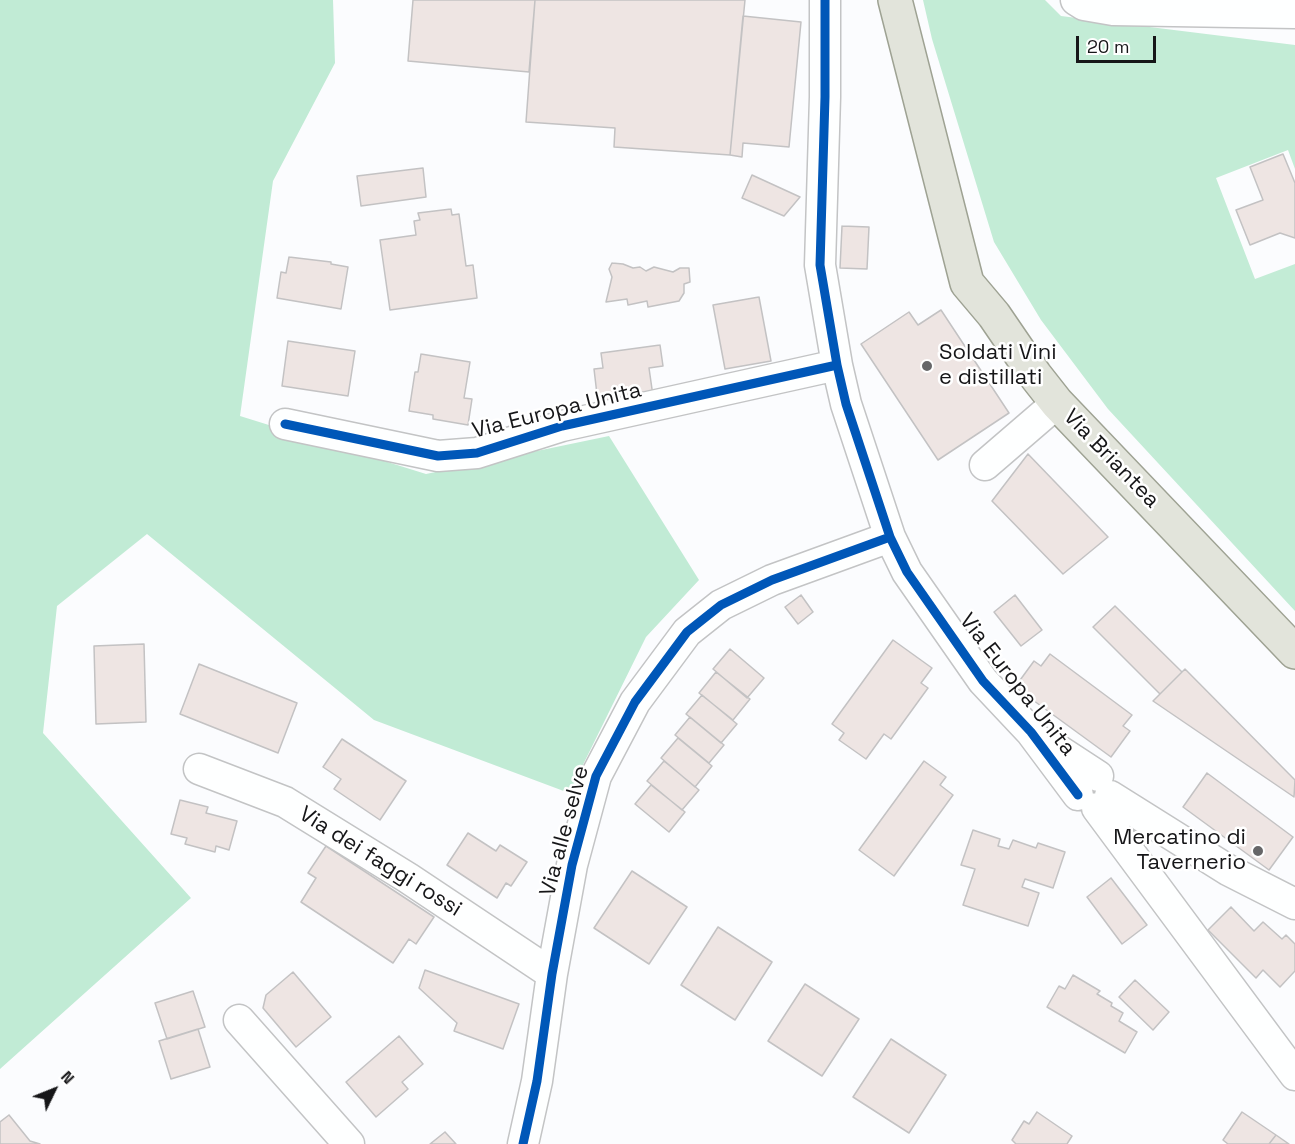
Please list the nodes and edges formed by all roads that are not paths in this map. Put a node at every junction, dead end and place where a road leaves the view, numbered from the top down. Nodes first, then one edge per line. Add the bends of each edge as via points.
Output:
1 (895, 0) edge
2 (1076, 0) edge
3 (825, 1) edge
4 (1295, 13) edge
5 (837, 365) junction
6 (1057, 403) junction
7 (285, 424) dead end
8 (985, 465) dead end
9 (890, 537) junction
10 (1295, 652) edge
11 (199, 769) dead end
12 (1096, 794) junction
13 (1295, 904) edge
14 (552, 974) junction
15 (240, 1020) dead end
16 (1295, 1075) edge
17 (349, 1144) edge
18 (523, 1144) edge

1 - 6 main road, Via Briantea via 967,283
2 - 4 street via 1113,10
3 - 5 street, Via Europa Unita via 820,265
5 - 7 street, Via Europa Unita via 562,426 477,453 438,456
5 - 9 street, Via Europa Unita
6 - 8 street
6 - 10 main road, Via Briantea
9 - 12 street, Via Europa Unita via 908,572 983,681
9 - 14 street, Via alle selve via 772,579 721,605 687,632 635,702 596,776 572,866
11 - 14 street, Via dei faggi rossi via 285,802
12 - 13 street, Via Europa Unita
12 - 16 street
14 - 18 street, Via alle selve via 537,1081
15 - 17 street

